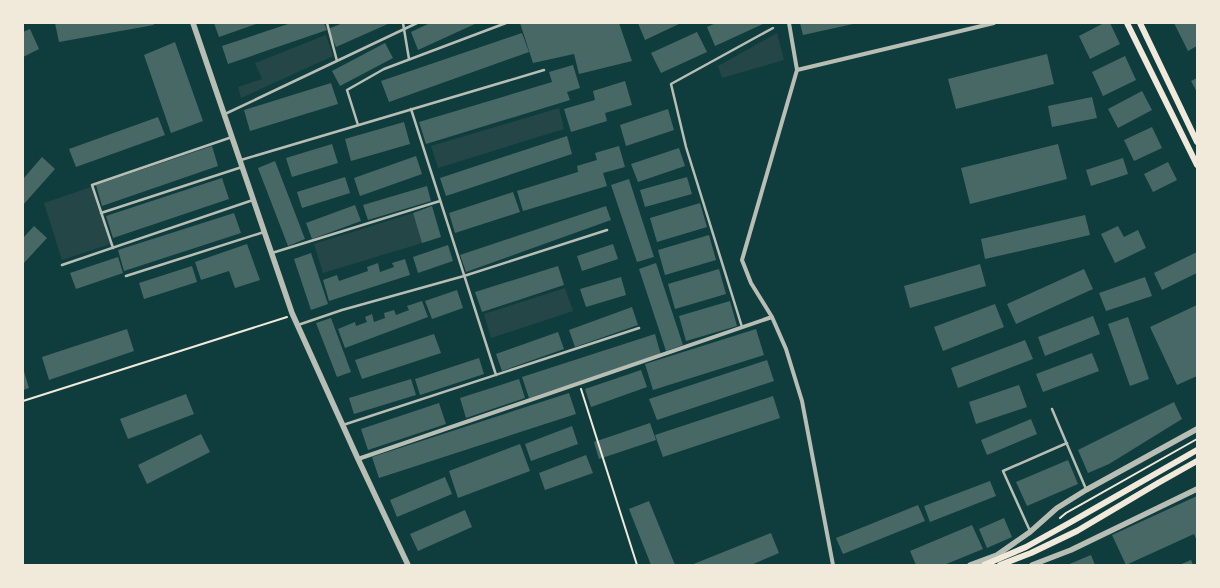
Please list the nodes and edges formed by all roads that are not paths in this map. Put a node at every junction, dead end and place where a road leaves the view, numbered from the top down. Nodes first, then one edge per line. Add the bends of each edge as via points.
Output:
1 (193, 23) edge
2 (326, 23) edge
3 (403, 23) edge
4 (417, 23) edge
5 (506, 23) edge
6 (789, 23) edge
7 (994, 23) edge
8 (1127, 23) edge
9 (1140, 23) edge
10 (773, 28) dead end
11 (405, 29) junction
12 (409, 59) junction
13 (337, 61) junction
14 (544, 70) dead end
15 (797, 70) junction
16 (411, 110) junction
17 (225, 114) junction
18 (358, 126) junction
19 (232, 137) junction
20 (1197, 142) edge
21 (240, 161) junction
22 (1197, 165) edge
23 (242, 167) junction
24 (254, 200) junction
25 (440, 201) junction
26 (101, 213) junction
27 (607, 230) dead end
28 (264, 232) junction
29 (113, 248) junction
30 (272, 253) junction
31 (62, 265) dead end
32 (126, 276) dead end
33 (464, 276) junction
34 (772, 317) junction
35 (298, 325) junction
36 (742, 327) junction
37 (639, 328) dead end
38 (496, 375) junction
39 (1052, 409) dead end
40 (343, 426) junction
41 (1197, 429) edge
42 (1067, 443) junction
43 (1197, 450) edge
44 (358, 459) junction
45 (1197, 461) edge
46 (1197, 489) edge
47 (1086, 490) junction
48 (1030, 532) junction
49 (408, 565) edge
50 (833, 565) edge
51 (970, 565) edge
52 (984, 565) edge
53 (1000, 565) edge
54 (1032, 565) edge

1 - 17 street
2 - 13 lane
3 - 11 lane
4 - 11 lane
5 - 12 lane
6 - 15 street
7 - 15 street
8 - 22 main road
9 - 20 main road
10 - 36 lane via 671,84 686,147
11 - 12 lane
11 - 13 lane
12 - 18 lane via 384,68 347,90
13 - 17 lane
14 - 16 lane
15 - 34 street via 742,260 751,283
16 - 18 lane
16 - 25 lane
17 - 19 street
18 - 21 lane
19 - 21 street
19 - 26 lane via 92,185
21 - 23 street
23 - 24 street
23 - 26 lane
24 - 28 street
24 - 29 lane
25 - 30 lane
25 - 33 lane
26 - 29 lane
27 - 33 lane
28 - 30 street
28 - 32 lane
29 - 31 lane
30 - 35 street
33 - 35 lane
33 - 38 lane
34 - 36 street
34 - 50 street via 786,349 802,401
35 - 40 street
36 - 44 street
37 - 38 lane
38 - 40 lane
39 - 42 lane
40 - 44 street
41 - 47 street
42 - 47 lane
42 - 48 lane via 1003,471
43 - 52 main road via 1026,547
44 - 49 street
45 - 53 main road via 1077,531
46 - 54 street via 1071,550
47 - 48 street via 1057,508
48 - 51 street via 996,555

